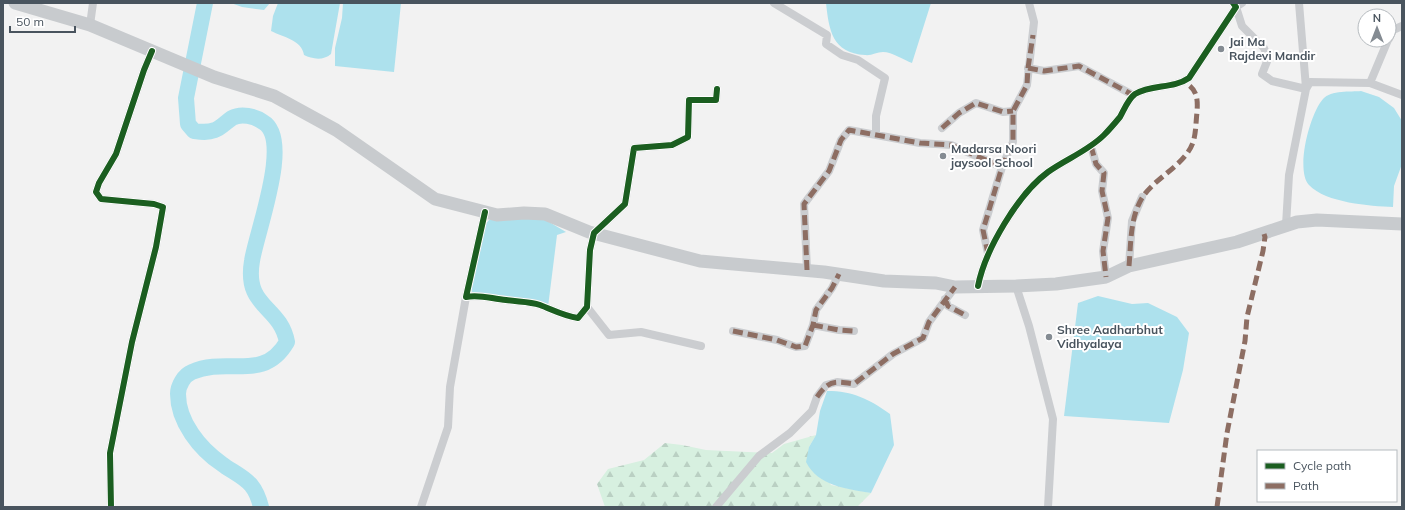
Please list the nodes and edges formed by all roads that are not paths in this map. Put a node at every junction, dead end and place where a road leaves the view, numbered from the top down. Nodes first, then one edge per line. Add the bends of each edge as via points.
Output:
1 (20, 3) edge
2 (93, 3) edge
3 (774, 3) edge
4 (1029, 3) edge
5 (1299, 3) edge
6 (1237, 4) edge
7 (90, 25) junction
8 (1385, 48) edge
9 (152, 51) junction
10 (1028, 68) junction
11 (1370, 83) junction
12 (717, 89) dead end
13 (1306, 89) junction
14 (1133, 95) junction
15 (1402, 95) edge
16 (1013, 111) junction
17 (942, 128) dead end
18 (876, 134) junction
19 (1091, 146) junction
20 (1002, 167) junction
21 (1142, 197) dead end
22 (485, 212) junction
23 (1402, 224) edge
24 (1286, 225) junction
25 (594, 233) junction
26 (988, 254) junction
27 (1129, 266) junction
28 (807, 270) junction
29 (839, 274) junction
30 (1106, 277) junction
31 (978, 286) junction
32 (1016, 286) junction
33 (955, 287) junction
34 (466, 297) junction
35 (945, 299) junction
36 (587, 307) junction
37 (966, 315) dead end
38 (813, 325) junction
39 (854, 331) dead end
40 (733, 332) dead end
41 (701, 346) dead end
42 (111, 507) edge
43 (421, 507) edge
44 (716, 507) edge
45 (1048, 507) edge

1 - 7 main road
2 - 7 street
3 - 18 street via 828,35 826,44 842,55 858,60 885,78 876,116
4 - 10 street via 1034,22
5 - 13 street
6 - 13 street via 1242,26 1264,48 1268,59 1262,74 1272,82
6 - 14 street via 1189,78 1181,84 1152,88
7 - 9 main road
8 - 11 street
9 - 22 main road via 214,77 274,96 336,130 435,199
9 - 42 street via 116,154 96,192 101,199 163,207 110,453
10 - 14 street via 1044,72 1079,66
10 - 16 street via 1027,85
11 - 13 street via 1310,82
11 - 15 street
12 - 25 street via 716,100 688,100 688,137 672,145 634,148 625,204
13 - 24 street via 1289,175
14 - 19 street via 1119,118
16 - 17 street via 1003,112 976,103 959,113
16 - 20 street via 1013,142
18 - 20 street via 920,143 951,145
18 - 28 street via 849,130 841,140 829,172 804,204
19 - 26 street via 1048,172 1031,188 1015,207
19 - 30 street via 1096,164 1104,174 1102,191 1108,218 1103,250
20 - 26 street via 984,230
21 - 27 street via 1132,221
22 - 25 main road via 497,215 545,214
22 - 34 street
23 - 24 main road via 1317,220
24 - 27 main road via 1237,242
25 - 28 main road via 700,260
25 - 36 street via 590,250
26 - 31 street via 981,269
27 - 30 main road
28 - 29 main road
29 - 33 main road
29 - 38 street via 816,310
30 - 32 main road
31 - 32 main road
31 - 33 main road
32 - 45 street via 1054,418
33 - 35 street
34 - 36 street via 476,295 517,300 539,305 566,317 578,318
34 - 43 street via 450,387 448,427
35 - 37 street via 948,306
35 - 44 street via 943,306 929,322 923,338 893,354 854,384 838,382 826,385 812,410 790,433 759,456
36 - 41 street via 609,335 641,332
38 - 39 street
38 - 40 street via 805,346 796,347

